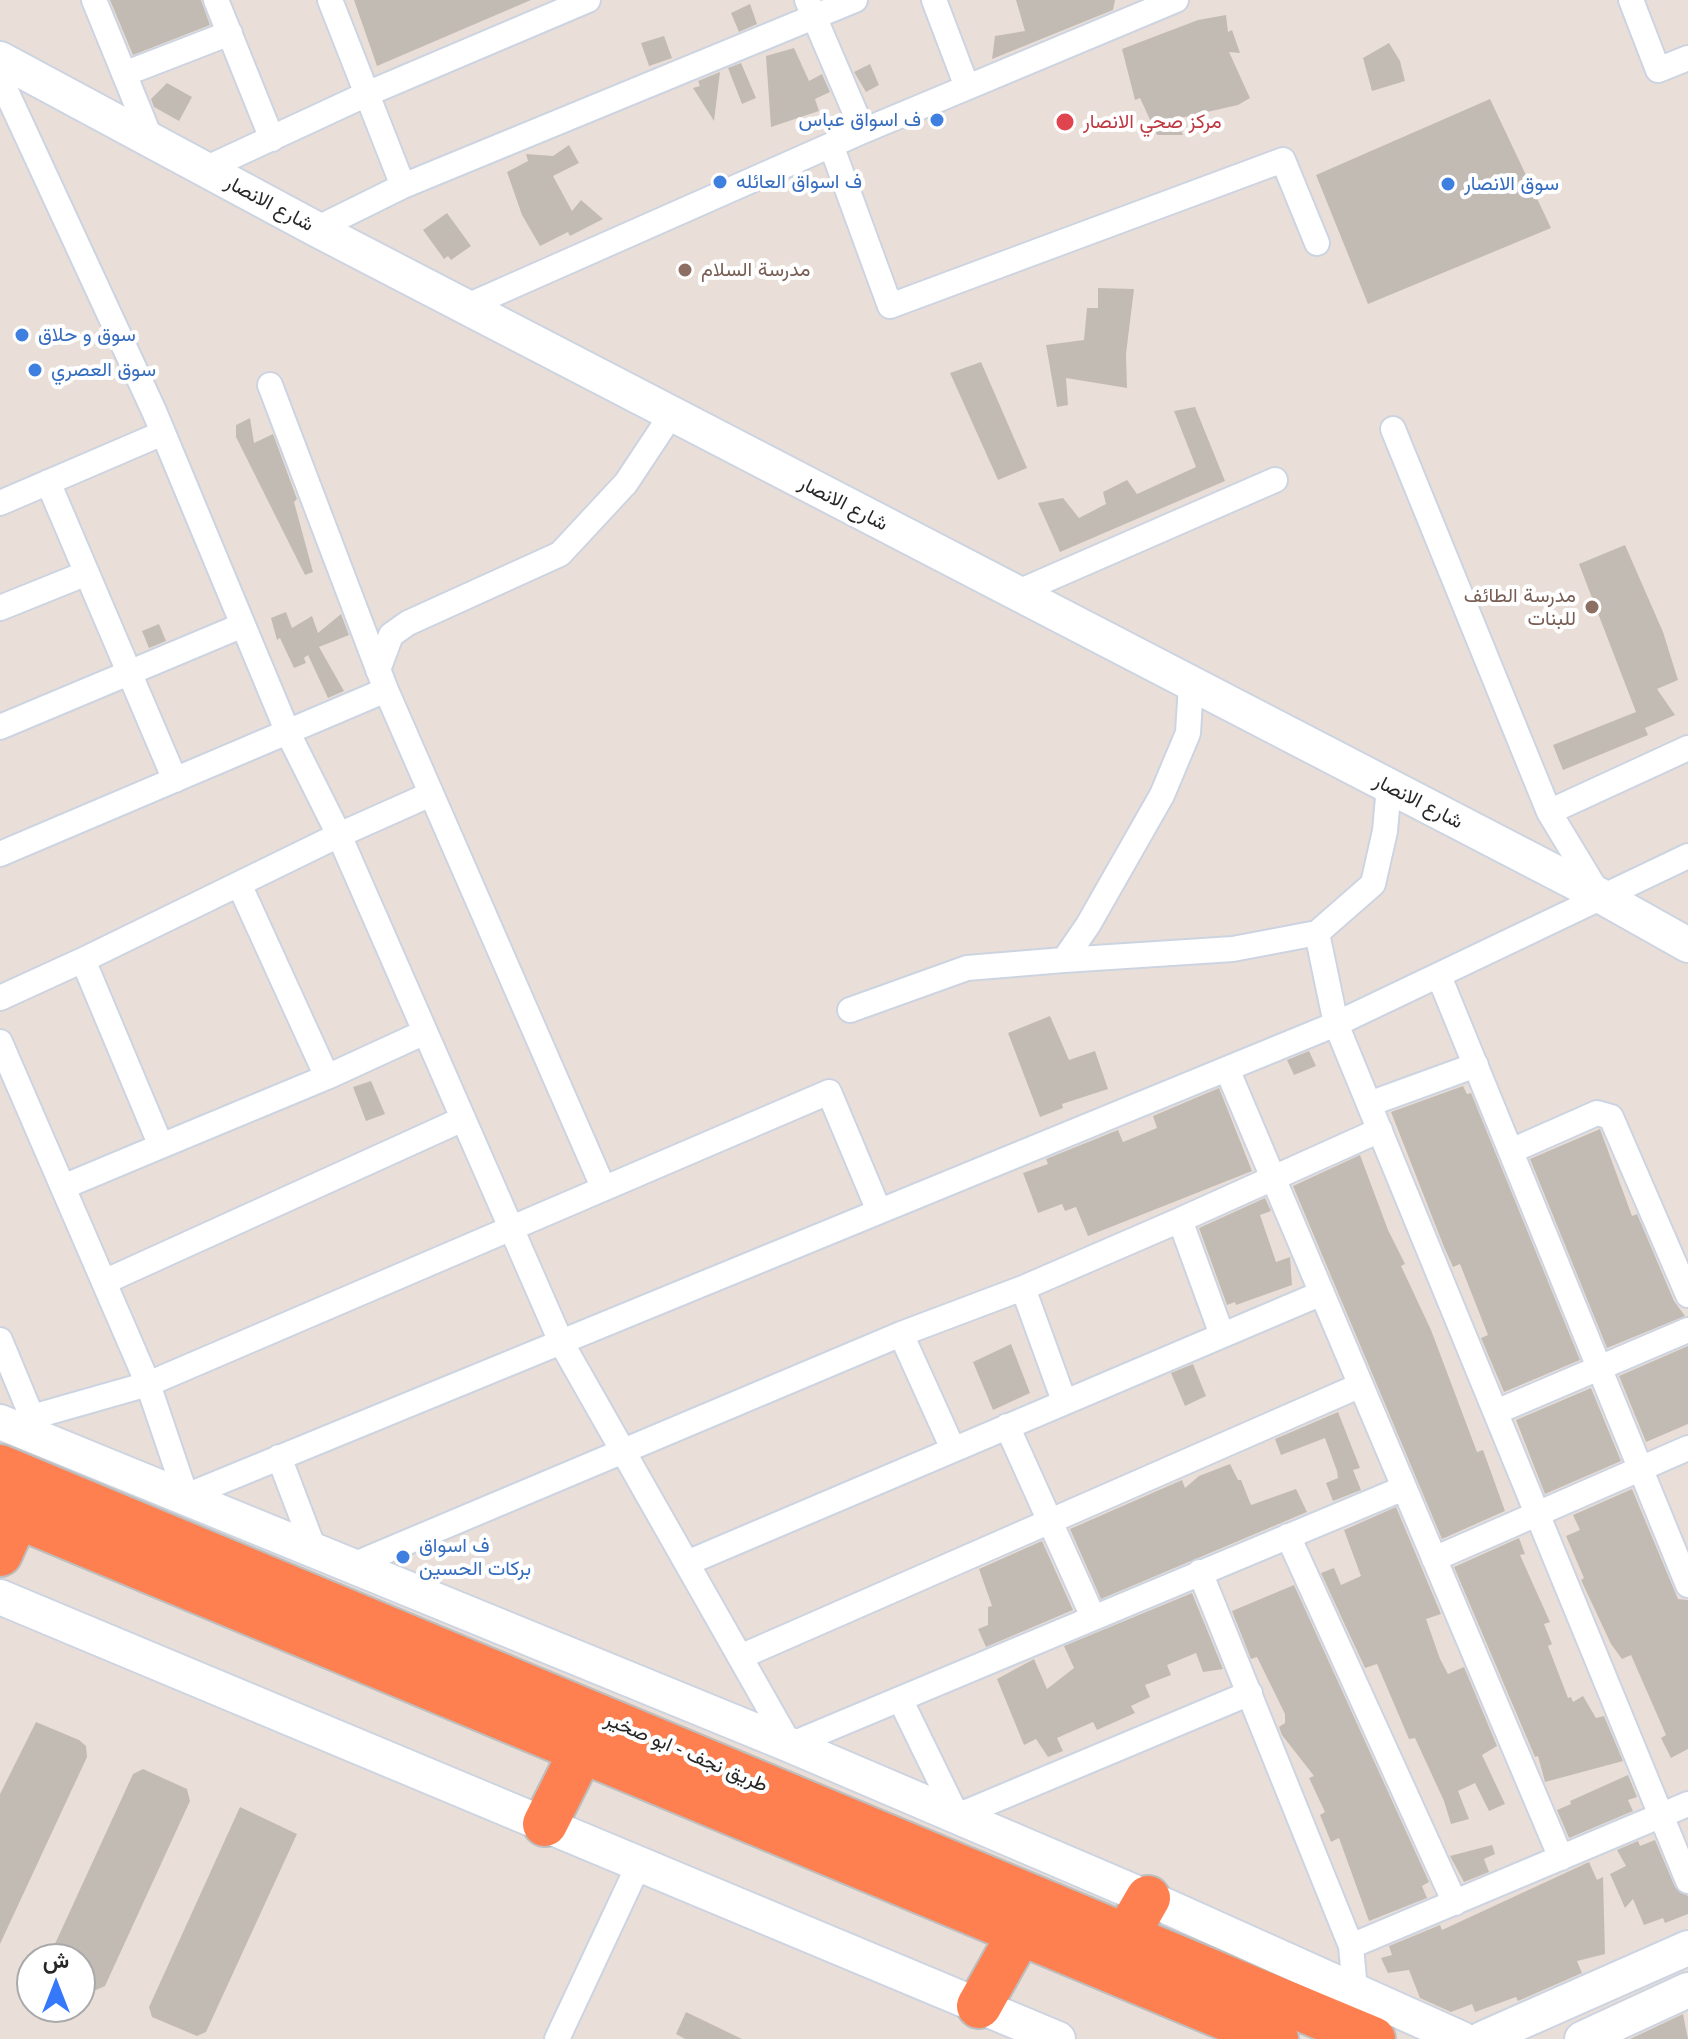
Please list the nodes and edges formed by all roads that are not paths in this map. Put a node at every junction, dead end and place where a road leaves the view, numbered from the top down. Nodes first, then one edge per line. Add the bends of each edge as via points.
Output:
1 (94, 0) edge
2 (216, 0) edge
3 (330, 0) edge
4 (588, 0) edge
5 (855, 0) edge
6 (934, 0) edge
7 (1176, 0) edge
8 (1631, 0) edge
9 (810, 9) edge
10 (230, 33) junction
11 (1688, 58) edge
12 (0, 59) edge
13 (124, 74) junction
14 (0, 78) edge
15 (967, 87) junction
16 (369, 93) junction
17 (863, 131) junction
18 (272, 139) junction
19 (152, 142) junction
20 (831, 145) junction
21 (203, 170) junction
22 (403, 186) junction
23 (316, 229) junction
24 (1317, 243) dead end
25 (465, 307) junction
26 (270, 385) dead end
27 (671, 415) junction
28 (1393, 429) dead end
29 (163, 433) junction
30 (1275, 480) dead end
31 (48, 482) junction
32 (0, 503) edge
33 (87, 573) junction
34 (1016, 593) junction
35 (0, 608) edge
36 (243, 625) junction
37 (130, 675) junction
38 (382, 680) junction
39 (1191, 684) junction
40 (0, 727) edge
41 (288, 733) junction
42 (1688, 748) edge
43 (175, 780) junction
44 (1389, 786) junction
45 (431, 794) junction
46 (1549, 812) junction
47 (339, 835) junction
48 (0, 854) edge
49 (1688, 856) edge
50 (239, 884) junction
51 (1599, 895) junction
52 (1317, 933) junction
53 (1688, 945) edge
54 (83, 960) junction
55 (1064, 960) junction
56 (1439, 976) junction
57 (0, 998) edge
58 (850, 1010) dead end
59 (1336, 1024) junction
60 (425, 1032) junction
61 (0, 1042) edge
62 (1476, 1065) junction
63 (1227, 1069) junction
64 (327, 1077) junction
65 (1369, 1104) junction
66 (463, 1119) junction
67 (1380, 1130) junction
68 (161, 1146) junction
69 (1511, 1151) junction
70 (1273, 1178) junction
71 (63, 1187) junction
72 (603, 1187) junction
73 (879, 1211) junction
74 (1180, 1220) junction
75 (511, 1228) junction
76 (104, 1282) junction
77 (1023, 1288) junction
78 (1322, 1293) junction
79 (1688, 1295) edge
80 (1688, 1330) edge
81 (901, 1334) junction
82 (1222, 1335) junction
83 (0, 1340) edge
84 (561, 1342) junction
85 (1597, 1369) junction
86 (148, 1384) junction
87 (1361, 1385) junction
88 (1064, 1401) junction
89 (1496, 1412) junction
90 (1007, 1426) junction
91 (1688, 1448) edge
92 (953, 1449) junction
93 (623, 1451) junction
94 (279, 1457) junction
95 (1641, 1469) junction
96 (9, 1473) edge
97 (1404, 1488) junction
98 (186, 1496) junction
99 (1538, 1514) junction
100 (1050, 1521) junction
101 (1288, 1536) junction
102 (314, 1549) junction
103 (1434, 1559) junction
104 (687, 1563) junction
105 (353, 1565) junction
106 (1200, 1572) junction
107 (1688, 1585) edge
108 (0, 1597) edge
109 (1093, 1617) junction
110 (740, 1657) junction
111 (1250, 1693) junction
112 (900, 1699) junction
113 (790, 1745) junction
114 (582, 1750) junction
115 (1688, 1804) edge
116 (957, 1816) junction
117 (1661, 1816) junction
118 (545, 1824) junction
119 (1561, 1858) junction
120 (639, 1864) junction
121 (1688, 1881) edge
122 (1148, 1898) junction
123 (1455, 1903) junction
124 (1020, 1933) junction
125 (1126, 1936) junction
126 (1351, 1946) junction
127 (1688, 1948) edge
128 (1355, 1990) junction
129 (1688, 1990) edge
130 (979, 2006) junction
131 (557, 2039) edge
132 (1058, 2039) edge
133 (1276, 2039) edge
134 (1373, 2039) edge
135 (1462, 2039) edge
136 (1482, 2039) edge
137 (1582, 2039) edge

1 - 13 street
2 - 10 street
3 - 16 street
4 - 16 street
5 - 9 street
6 - 15 street
7 - 15 street
8 - 11 street via 1658,70
9 - 17 street
9 - 22 street
10 - 13 street
10 - 18 street
12 - 19 main road, شارع الانصار
13 - 19 street
14 - 29 street
15 - 17 street
16 - 18 street
16 - 22 street
17 - 20 street
18 - 21 street
19 - 21 main road, شارع الانصار
20 - 24 street via 890,306 1283,160
20 - 25 street
21 - 23 main road, شارع الانصار
22 - 23 street
23 - 25 main road, شارع الانصار
25 - 27 main road, شارع الانصار
26 - 38 street
27 - 34 main road, شارع الانصار
27 - 38 street via 626,483 560,554 391,635
28 - 46 street
29 - 31 street
29 - 36 street
30 - 34 street
31 - 32 street
31 - 33 street
33 - 35 street
33 - 37 street
34 - 39 main road, شارع الانصار
36 - 37 street
36 - 41 street
37 - 40 street
37 - 43 street
38 - 41 street
38 - 45 street
39 - 44 main road, شارع الانصار
39 - 55 street via 1188,733 1162,795
41 - 43 street
41 - 47 street
42 - 46 street
43 - 48 street
44 - 51 main road, شارع الانصار
44 - 52 street via 1373,884
45 - 47 street
45 - 72 street
46 - 51 street
47 - 50 street
47 - 60 street
49 - 51 street
50 - 54 street
50 - 64 street
51 - 53 main road, شارع الانصار
51 - 56 street
52 - 55 street via 1233,949
52 - 59 street
54 - 57 street
54 - 68 street
55 - 58 street via 967,968
56 - 59 street
56 - 62 street
59 - 63 street
59 - 65 street
60 - 64 street
60 - 66 street
61 - 71 street
62 - 65 street
62 - 69 street
63 - 70 street
63 - 73 street
64 - 68 street
65 - 67 street
66 - 75 street
66 - 76 street
67 - 70 street
67 - 89 street
68 - 71 street
69 - 79 street via 1597,1113 1611,1117
69 - 85 street
70 - 74 street
70 - 78 street
71 - 76 street
72 - 73 street via 829,1092
72 - 75 street
73 - 84 street
74 - 77 street
74 - 82 street
75 - 84 street
75 - 86 street
76 - 86 street
77 - 81 street
77 - 88 street
78 - 82 street
78 - 87 street
80 - 85 street
81 - 92 street
81 - 93 street
82 - 88 street
83 - 96 street
84 - 93 street
84 - 94 street
85 - 89 street
85 - 95 street
86 - 96 street
86 - 98 street
87 - 97 street
87 - 100 street
88 - 90 street
89 - 99 street
90 - 92 street
90 - 100 street
91 - 95 street
92 - 104 street
93 - 104 street
93 - 105 street
94 - 98 street
94 - 102 street
95 - 99 street
95 - 107 street
96 - 98 main road
96 - 114 highway, طريق نجف - ابو صخير
96 - 125 highway, طريق نجف - ابو صخير
97 - 101 street
97 - 103 street
98 - 102 main road
99 - 103 street
99 - 117 street
100 - 109 street
100 - 110 street
101 - 106 street
101 - 123 street
102 - 105 main road
103 - 119 street
104 - 110 street
105 - 113 main road
106 - 109 street
106 - 111 street
108 - 118 main road
109 - 112 street
110 - 113 street
111 - 116 street
111 - 126 street
112 - 113 street
112 - 116 street
113 - 116 main road
114 - 118 highway
114 - 124 highway, طريق نجف - ابو صخير
115 - 117 street
116 - 122 main road
117 - 119 street
117 - 121 street
118 - 120 main road
119 - 123 street
120 - 130 main road
120 - 131 street
122 - 125 highway
122 - 128 main road
123 - 126 street
124 - 130 highway
124 - 133 highway, طريق نجف - ابو صخير
125 - 134 highway, طريق نجف - ابو صخير
126 - 128 street
127 - 136 main road
128 - 135 main road
129 - 137 main road
130 - 132 main road

